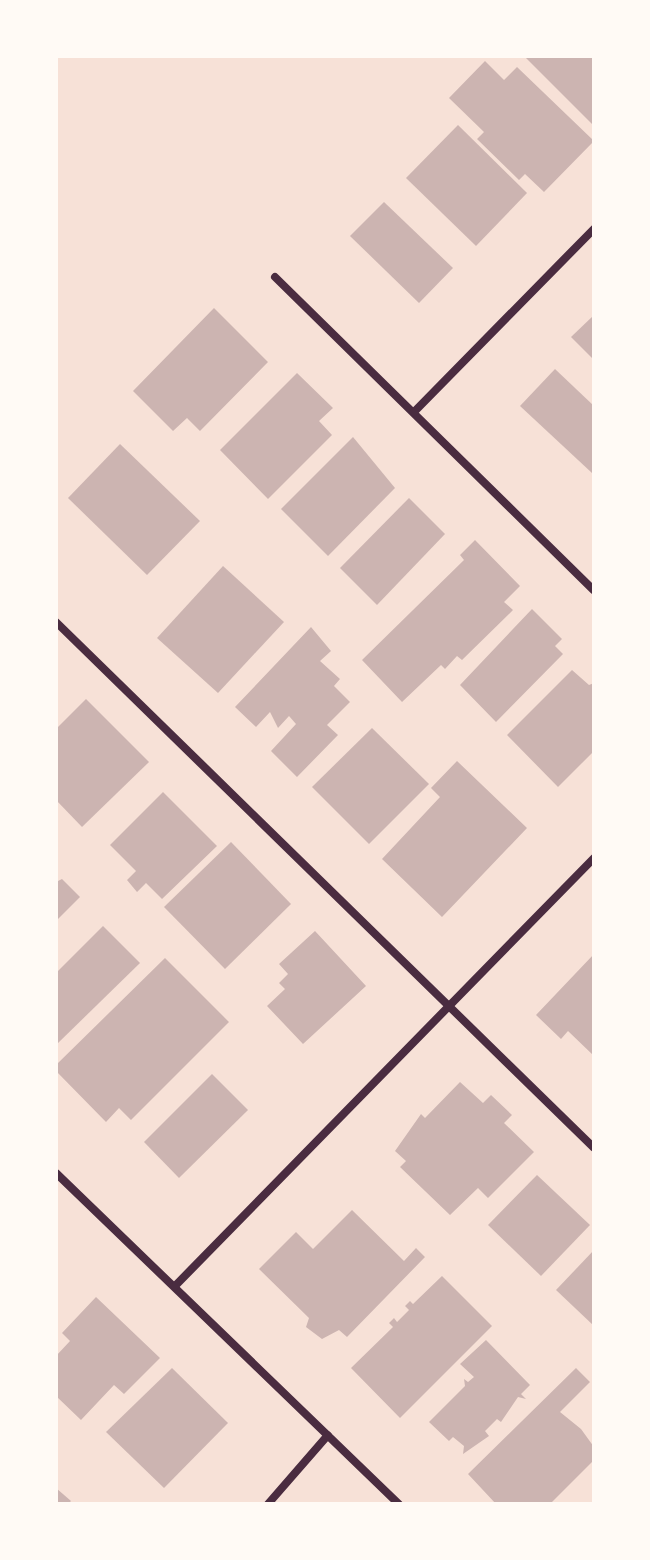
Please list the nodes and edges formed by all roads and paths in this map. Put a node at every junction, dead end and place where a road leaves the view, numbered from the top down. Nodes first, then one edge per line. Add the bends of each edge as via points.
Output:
1 (594, 229) edge
2 (275, 277) dead end
3 (414, 412) junction
4 (594, 590) edge
5 (56, 622) edge
6 (594, 858) edge
7 (449, 1006) junction
8 (594, 1148) edge
9 (56, 1173) edge
10 (175, 1286) junction
11 (328, 1435) junction
12 (268, 1504) edge
13 (399, 1504) edge

1 - 3 street
2 - 3 street
3 - 4 street
5 - 7 street
6 - 7 street
7 - 8 street
7 - 10 street
9 - 10 street
10 - 11 street
11 - 12 street
11 - 13 street

